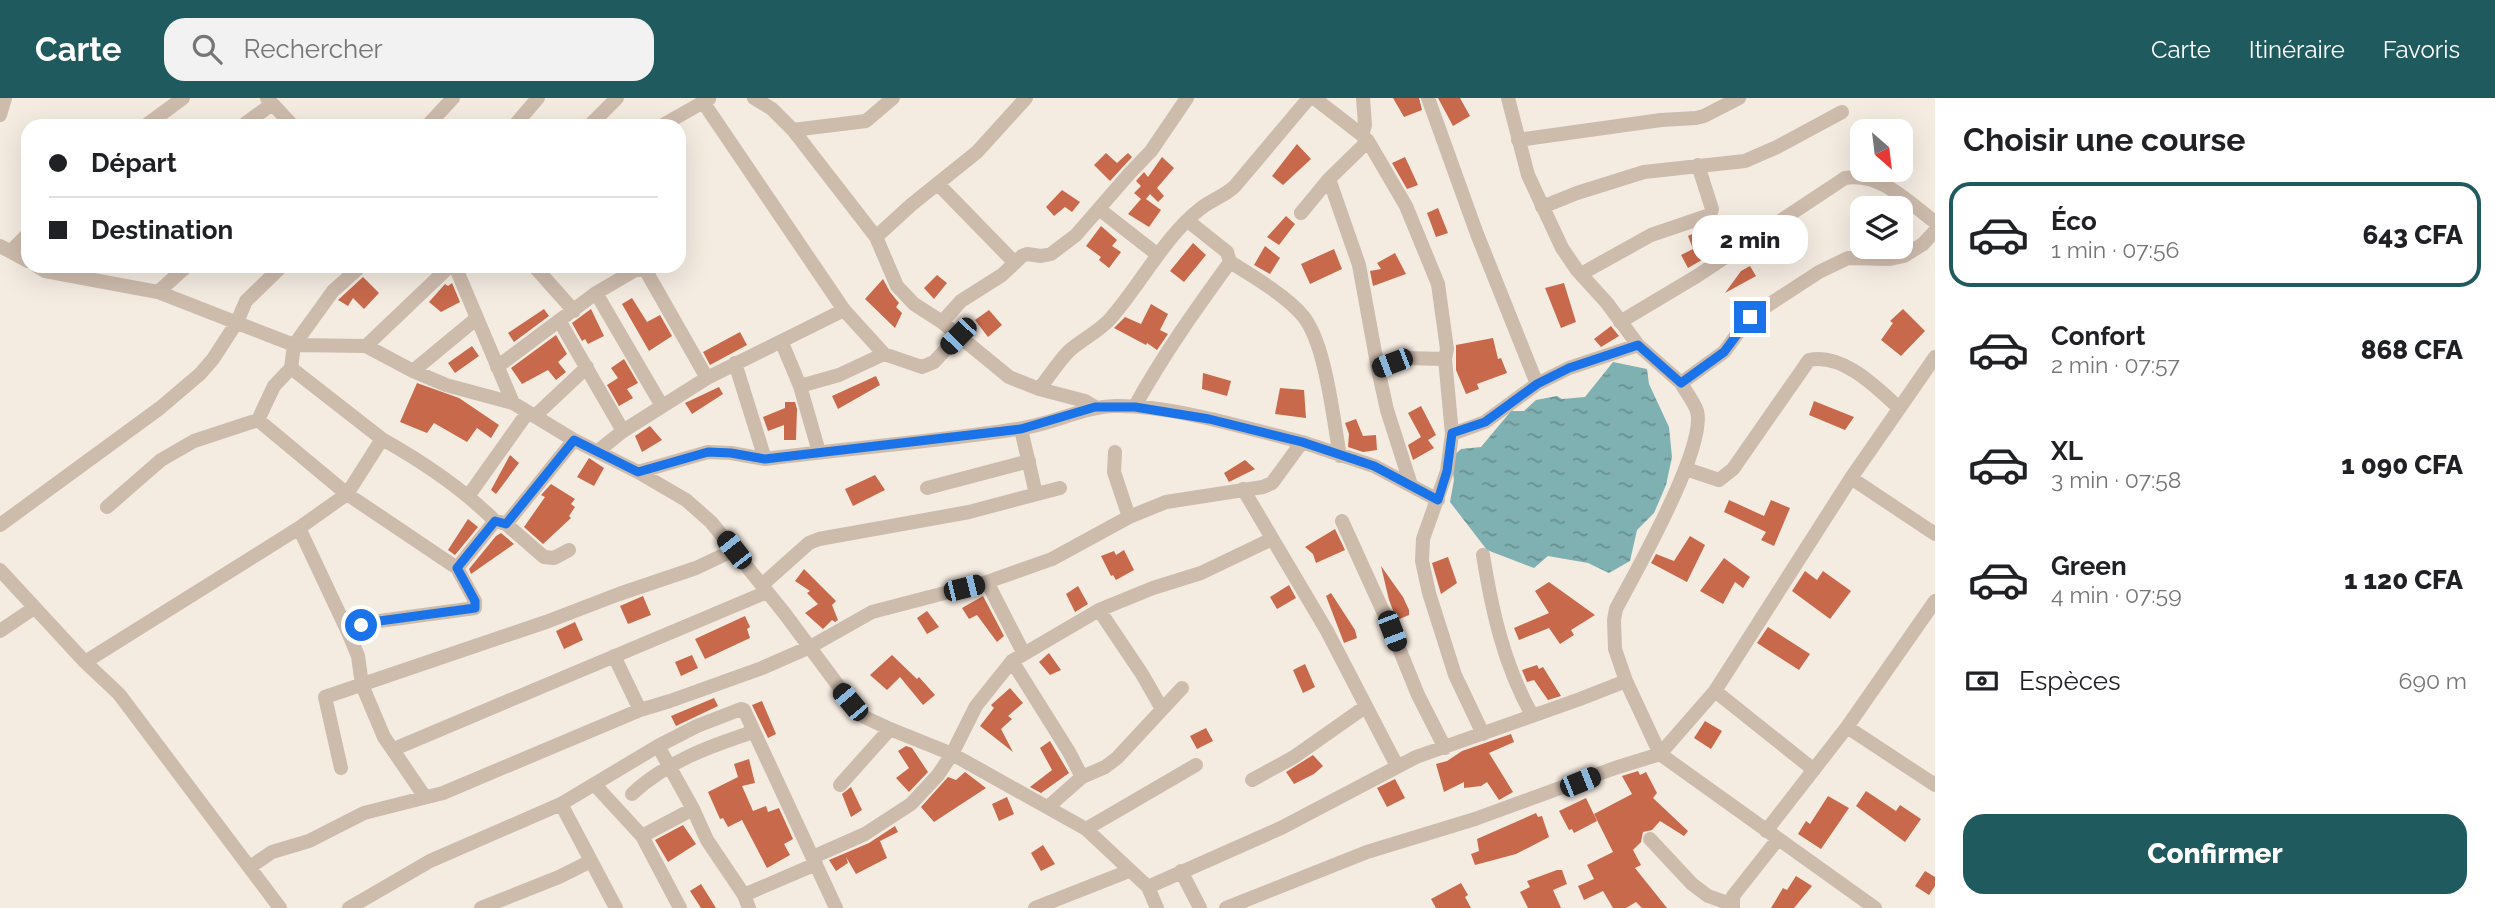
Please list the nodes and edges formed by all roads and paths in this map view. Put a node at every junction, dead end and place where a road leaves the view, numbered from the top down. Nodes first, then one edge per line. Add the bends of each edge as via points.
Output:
1 (5, 98) edge
2 (183, 98) edge
3 (453, 98) edge
4 (538, 98) edge
5 (617, 98) edge
6 (754, 98) edge
7 (893, 98) edge
8 (1026, 98) edge
9 (1187, 98) edge
10 (1311, 98) edge
11 (1363, 98) edge
12 (1428, 98) edge
13 (1507, 98) edge
14 (1739, 98) edge
15 (707, 100) edge
16 (269, 101) edge
17 (1842, 111) dead end
18 (0, 115) edge
19 (154, 119) edge
20 (250, 119) edge
21 (286, 119) edge
22 (434, 119) edge
23 (520, 119) edge
24 (596, 119) edge
25 (673, 119) edge
26 (793, 130) junction
27 (1365, 138) junction
28 (1518, 140) junction
29 (1698, 165) junction
30 (1329, 179) junction
31 (938, 184) junction
32 (1542, 207) junction
33 (1099, 209) junction
34 (1301, 213) dead end
35 (1188, 221) junction
36 (1935, 222) edge
37 (1935, 230) edge
38 (876, 237) junction
39 (21, 239) edge
40 (5, 249) edge
41 (1158, 255) junction
42 (21, 257) edge
43 (1230, 262) junction
44 (1015, 263) junction
45 (68, 273) edge
46 (179, 273) edge
47 (275, 273) edge
48 (353, 273) edge
49 (444, 273) edge
50 (455, 273) edge
51 (540, 273) edge
52 (630, 273) edge
53 (647, 273) edge
54 (1581, 274) junction
55 (158, 292) junction
56 (596, 293) junction
57 (844, 310) junction
58 (574, 311) junction
59 (477, 318) junction
60 (560, 321) junction
61 (236, 322) junction
62 (942, 322) junction
63 (1620, 322) junction
64 (958, 336) junction
65 (782, 343) junction
66 (294, 345) junction
67 (1638, 345) junction
68 (366, 346) junction
69 (884, 354) junction
70 (1445, 359) junction
71 (735, 363) junction
72 (1932, 366) edge
73 (497, 367) junction
74 (587, 367) junction
75 (291, 368) junction
76 (1378, 369) junction
77 (413, 371) junction
78 (708, 378) junction
79 (1681, 383) junction
80 (1537, 384) junction
81 (800, 386) junction
82 (1038, 389) junction
83 (513, 403) junction
84 (662, 406) junction
85 (1095, 407) junction
86 (1135, 407) junction
87 (1899, 408) junction
88 (532, 414) junction
89 (258, 420) junction
90 (1021, 429) junction
91 (623, 430) junction
92 (1452, 433) junction
93 (383, 439) junction
94 (574, 440) junction
95 (1302, 442) junction
96 (598, 451) junction
97 (819, 452) junction
98 (1115, 452) dead end
99 (1340, 456) junction
100 (765, 459) junction
101 (1028, 461) junction
102 (1686, 469) junction
103 (638, 472) junction
104 (1851, 478) junction
105 (1411, 485) junction
106 (927, 488) dead end
107 (1060, 488) dead end
108 (1243, 489) junction
109 (347, 494) junction
110 (1036, 494) junction
111 (469, 495) junction
112 (1438, 500) junction
113 (107, 507) dead end
114 (1129, 517) junction
115 (1342, 521) dead end
116 (501, 522) junction
117 (0, 525) edge
118 (299, 528) junction
119 (1935, 534) edge
120 (1272, 539) junction
121 (569, 550) dead end
122 (734, 550) junction
123 (1483, 555) dead end
124 (457, 568) junction
125 (0, 570) edge
126 (987, 582) junction
127 (764, 589) junction
128 (1935, 601) edge
129 (34, 608) junction
130 (1100, 610) junction
131 (0, 631) edge
132 (348, 632) junction
133 (810, 647) junction
134 (614, 656) junction
135 (1018, 657) junction
136 (85, 662) junction
137 (1626, 681) junction
138 (362, 685) junction
139 (1182, 688) dead end
140 (1715, 691) junction
141 (1365, 707) junction
142 (1162, 709) junction
143 (640, 710) junction
144 (1532, 715) junction
145 (1847, 727) junction
146 (890, 729) junction
147 (753, 732) junction
148 (1483, 734) junction
149 (657, 746) junction
150 (1445, 748) junction
151 (394, 749) junction
152 (952, 754) junction
153 (1660, 754) junction
154 (1196, 765) dead end
155 (669, 766) junction
156 (1397, 766) junction
157 (341, 768) dead end
158 (1814, 770) junction
159 (1082, 777) junction
160 (1252, 780) dead end
161 (594, 785) junction
162 (840, 785) dead end
163 (1935, 785) edge
164 (632, 794) dead end
165 (425, 797) junction
166 (561, 804) junction
167 (1048, 807) junction
168 (693, 809) junction
169 (1086, 830) junction
170 (1772, 835) junction
171 (642, 836) junction
172 (1650, 839) dead end
173 (814, 860) junction
174 (591, 861) junction
175 (250, 867) junction
176 (1129, 871) junction
177 (1181, 871) junction
178 (1148, 887) junction
179 (746, 902) edge
180 (1732, 906) edge
181 (280, 908) edge
182 (349, 908) edge
183 (481, 908) edge
184 (616, 908) edge
185 (680, 908) edge
186 (836, 908) edge
187 (1035, 908) edge
188 (1157, 908) edge
189 (1200, 908) edge
190 (1226, 908) edge
191 (1875, 908) edge

1 - 18 street
2 - 19 street
3 - 22 street
4 - 23 street
5 - 24 street
6 - 26 street
7 - 26 street via 866,121
8 - 31 street via 977,152
9 - 33 street via 1152,151
10 - 27 street
10 - 35 street via 1227,194
11 - 27 street
12 - 80 street
13 - 28 street
14 - 28 street via 1696,118
15 - 25 street
15 - 57 street
16 - 20 street
16 - 21 street
17 - 29 street via 1745,161
26 - 38 street
27 - 30 street
27 - 70 street via 1406,206 1438,284
28 - 32 street
29 - 32 street via 1644,172
29 - 54 street via 1710,215 1651,235
30 - 34 street
30 - 76 street via 1359,265
31 - 38 street
31 - 44 street
32 - 54 street
33 - 41 street
33 - 44 street via 1059,249 1041,256 1027,254
35 - 41 street
35 - 43 street via 1227,252
36 - 63 street via 1882,184 1858,176 1845,178
37 - 79 street via 1903,256 1848,258 1818,272 1750,317 1724,352
38 - 62 street via 897,286
39 - 40 street
40 - 42 street
41 - 82 street via 1109,321 1069,352
43 - 86 street via 1182,328
43 - 99 street via 1301,313 1311,326
44 - 62 street via 961,301
45 - 55 street
46 - 55 street
47 - 61 street via 246,301
48 - 66 street via 333,291
49 - 68 street
50 - 59 street
51 - 58 street
52 - 56 street
53 - 78 street
54 - 63 street
55 - 61 street
56 - 58 street
56 - 84 street
57 - 65 street
57 - 69 street
58 - 60 street
59 - 73 street
59 - 77 street
60 - 73 street
60 - 74 street
61 - 66 street
61 - 117 street via 213,359 160,408
62 - 64 street
63 - 67 street
64 - 69 street via 934,362 922,367
64 - 82 street via 1009,377
65 - 71 street
65 - 81 street
66 - 68 street
66 - 75 street
67 - 79 street
67 - 80 street
68 - 77 street
69 - 81 street
70 - 76 street via 1405,358
70 - 92 street
71 - 78 street
71 - 100 street
72 - 87 street
73 - 83 street
74 - 88 street
74 - 91 street
75 - 89 street via 274,386
75 - 93 street
76 - 105 street
77 - 83 street
78 - 84 street
79 - 102 street via 1697,412
80 - 92 street via 1485,422
81 - 97 street
82 - 85 street
83 - 88 street
84 - 91 street
85 - 86 street
85 - 90 street
86 - 95 street
87 - 102 street via 1856,373 1822,357 1810,360 1733,469 1719,480
87 - 104 street
88 - 94 street
88 - 111 street
89 - 109 street
89 - 113 street via 194,441 161,460
90 - 97 street
90 - 101 street
91 - 96 street
92 - 112 street
93 - 109 street
93 - 111 street
94 - 96 street
94 - 116 street
95 - 99 street
95 - 108 street via 1272,483
96 - 103 street
97 - 100 street
98 - 114 street via 1114,472
99 - 105 street via 1374,466
100 - 103 street via 708,452
101 - 106 street
101 - 110 street
102 - 137 street via 1616,609 1615,649
103 - 122 street via 686,500
104 - 119 street
104 - 140 street
105 - 112 street
107 - 110 street
108 - 114 street via 1166,502
108 - 120 street
109 - 118 street
109 - 124 street
110 - 127 street via 969,512 809,542
111 - 116 street
112 - 148 street via 1423,539 1422,561 1455,675
114 - 126 street via 1052,559
115 - 150 street
116 - 121 street via 544,557 554,558
116 - 124 street
118 - 132 street
118 - 136 street
120 - 130 street via 1201,573
120 - 141 street via 1327,631
122 - 127 street
122 - 138 street via 696,568
123 - 144 street via 1492,613 1514,684
124 - 132 street via 475,608 372,622
125 - 129 street
126 - 133 street via 872,612
126 - 135 street
127 - 133 street
127 - 134 street
128 - 145 street
129 - 131 street
129 - 136 street
130 - 135 street
130 - 142 street
132 - 138 street via 358,656
133 - 143 street
133 - 146 street via 860,715
134 - 143 street
134 - 151 street
135 - 152 street via 975,706
135 - 159 street
136 - 175 street via 119,694
137 - 144 street
137 - 153 street
138 - 151 street via 384,737
138 - 157 street via 325,697
139 - 142 street
140 - 153 street
140 - 158 street
141 - 156 street
141 - 160 street
142 - 159 street via 1117,758
143 - 165 street
144 - 148 street
145 - 158 street
145 - 163 street
146 - 152 street
146 - 162 street
147 - 149 street via 744,710 736,709
147 - 155 street
147 - 173 street
148 - 150 street
149 - 155 street
149 - 161 street
150 - 156 street
151 - 165 street
152 - 167 street
152 - 173 street via 902,811
153 - 170 street
153 - 190 street via 1367,852
154 - 169 street
155 - 164 street
155 - 168 street
156 - 177 street via 1281,828
158 - 170 street
159 - 167 street
161 - 166 street
161 - 171 street
165 - 175 street via 364,813 315,839 272,852
166 - 174 street
166 - 182 street via 429,861
167 - 169 street
168 - 171 street
168 - 179 street via 707,841
169 - 176 street
170 - 180 street via 1733,895
170 - 191 street
171 - 185 street
172 - 180 street via 1707,897
173 - 179 street
173 - 186 street
174 - 183 street
174 - 184 street
175 - 181 street
176 - 178 street
176 - 187 street
177 - 178 street
177 - 189 street
178 - 188 street

